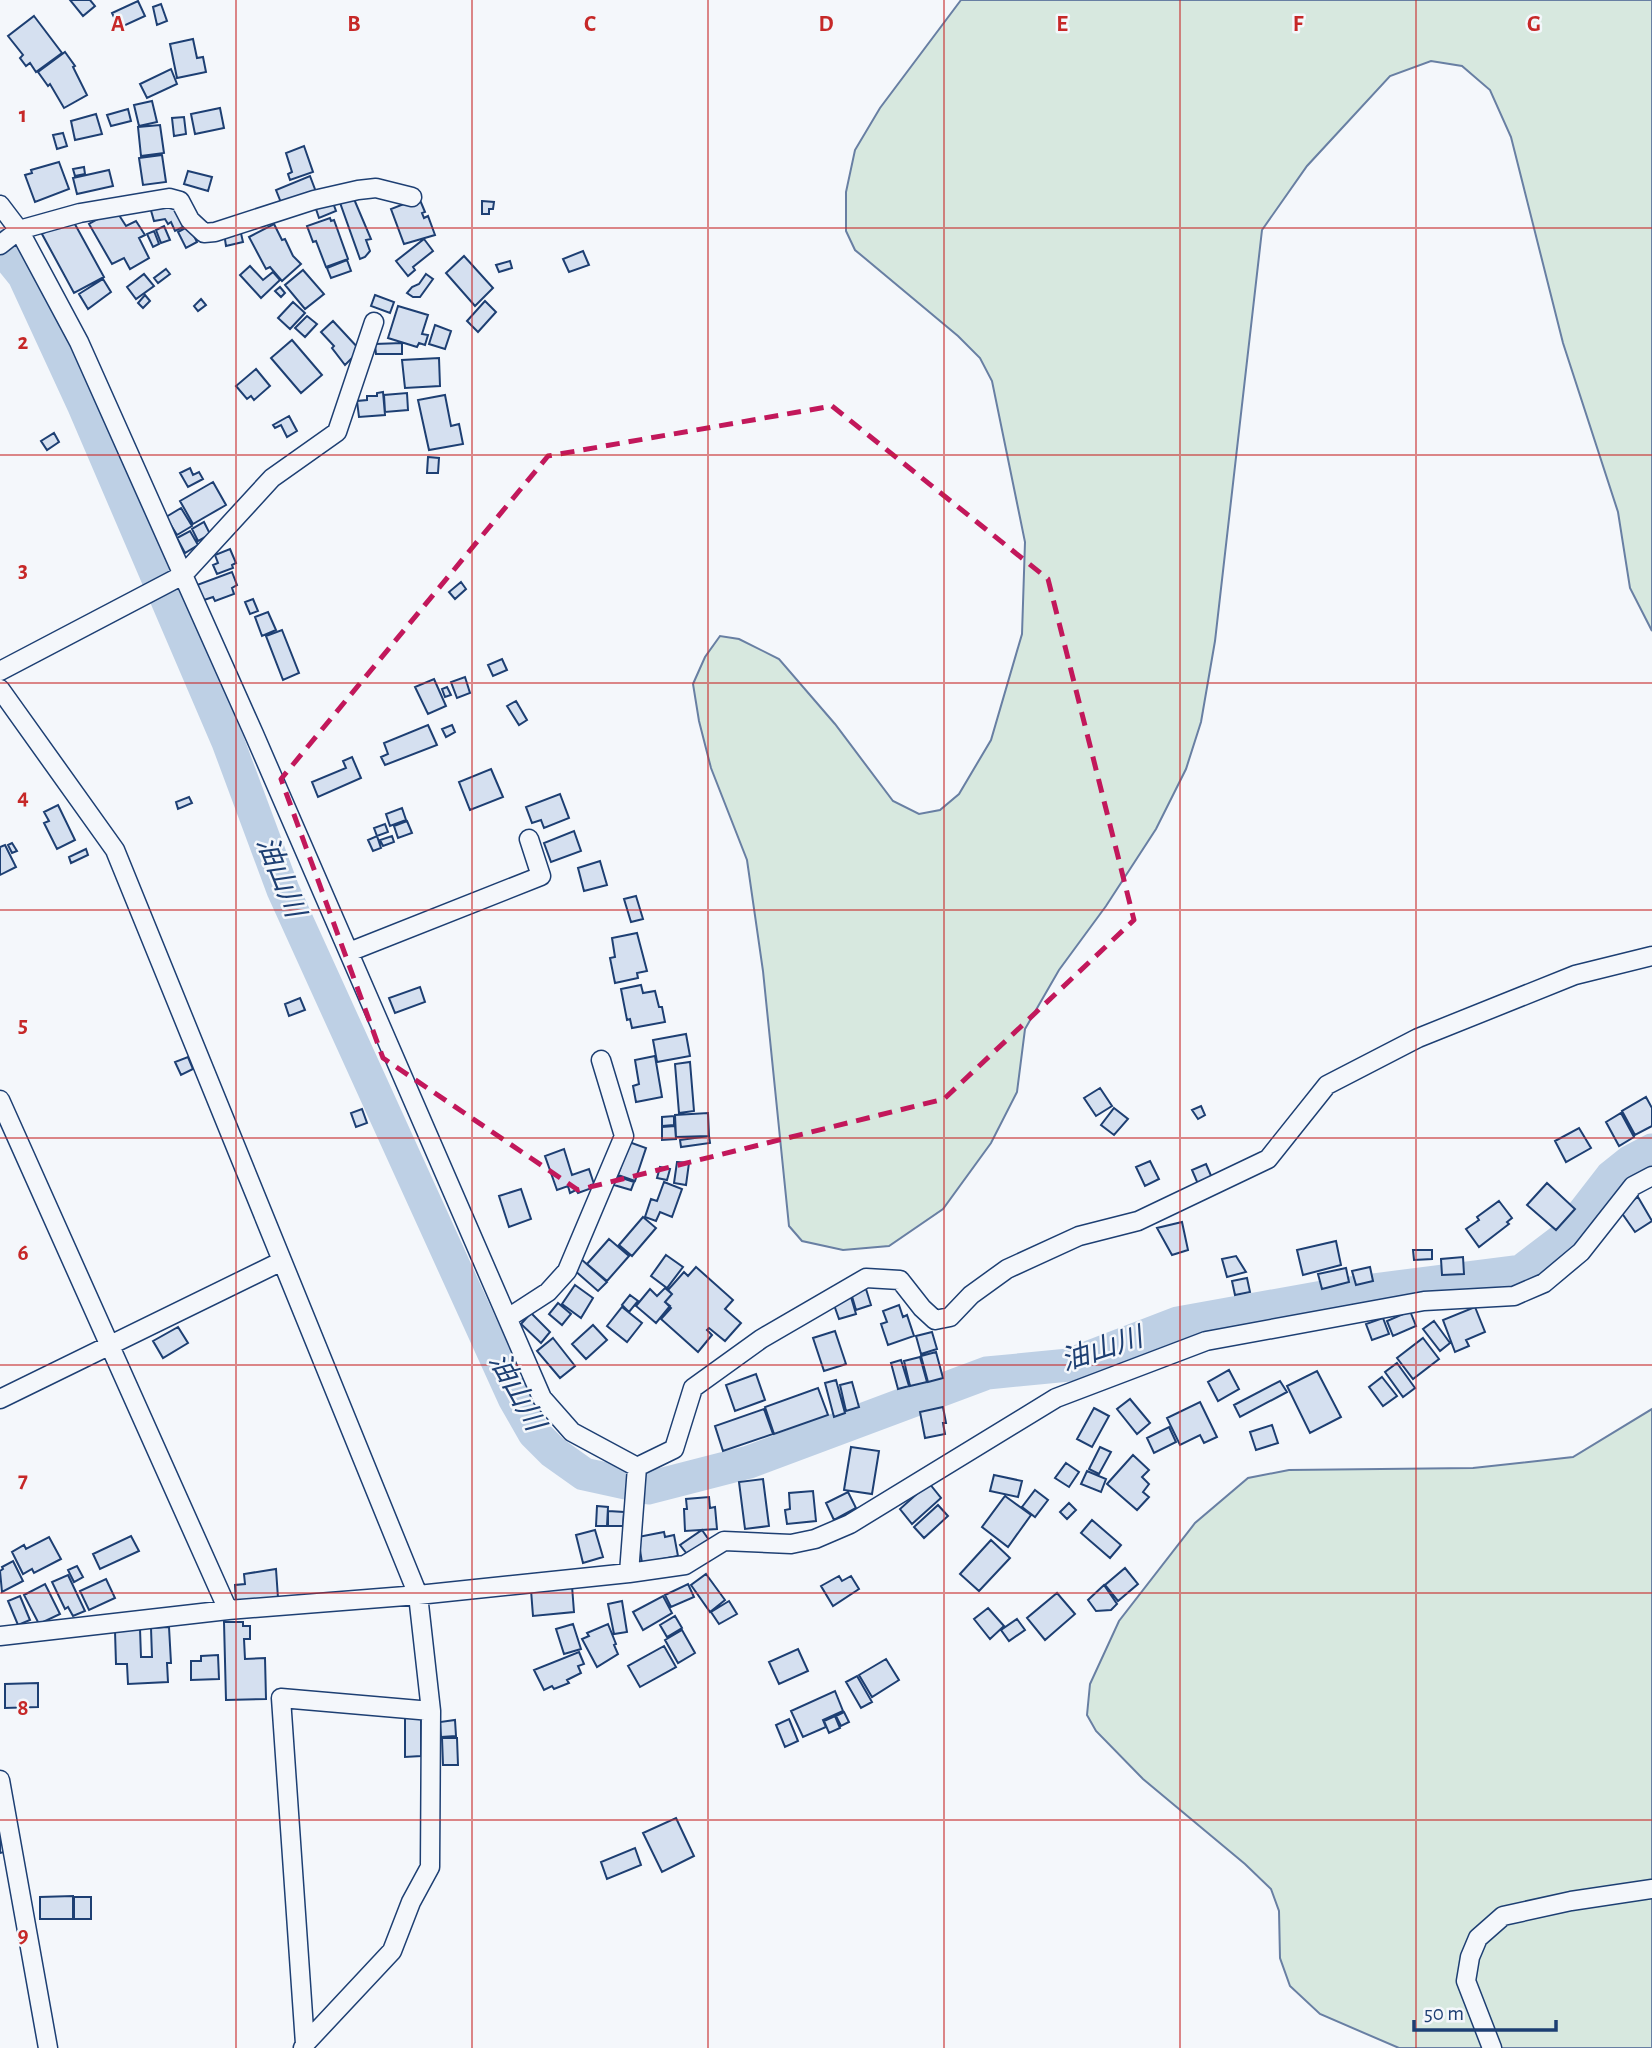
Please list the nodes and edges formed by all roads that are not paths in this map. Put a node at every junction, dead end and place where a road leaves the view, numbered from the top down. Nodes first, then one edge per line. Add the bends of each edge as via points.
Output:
1 (412, 197) dead end
2 (0, 205) edge
3 (19, 230) junction
4 (0, 245) edge
5 (374, 322) dead end
6 (183, 575) junction
7 (0, 671) edge
8 (0, 689) edge
9 (530, 839) dead end
10 (349, 952) junction
11 (1652, 956) edge
12 (601, 1060) dead end
13 (0, 1100) edge
14 (1652, 1176) edge
15 (282, 1261) junction
16 (509, 1318) junction
17 (110, 1345) junction
18 (0, 1399) edge
19 (637, 1467) junction
20 (629, 1573) junction
21 (418, 1595) junction
22 (228, 1610) junction
23 (0, 1636) edge
24 (430, 1711) junction
25 (0, 1780) edge
26 (1652, 1889) edge
27 (304, 2046) edge
28 (48, 2048) edge
29 (1492, 2048) edge

1 - 3 street via 376,188 358,190 204,233 180,201 169,198 80,213
2 - 3 street
3 - 4 street
3 - 6 street via 79,342
5 - 6 street via 337,432 272,478
6 - 7 street
6 - 10 street
8 - 15 street via 115,850
9 - 10 street via 541,876
10 - 16 street
11 - 19 street via 1575,975 1418,1038 1327,1085 1268,1159 1138,1221 1079,1236 1007,1269 971,1294 950,1317 935,1320 900,1280 866,1278 761,1339 693,1388 674,1449
12 - 16 street via 624,1136 567,1271 548,1292
13 - 17 street
14 - 20 street via 1633,1186 1581,1252 1544,1283 1514,1296 1424,1301 1206,1341 1056,1398 850,1524 816,1539 791,1544 724,1541 685,1565
15 - 17 street
15 - 21 street
16 - 19 street via 542,1398 572,1432
17 - 18 street
17 - 22 street
19 - 20 street
20 - 21 street
21 - 22 street
21 - 24 street
22 - 23 street
24 - 27 street via 430,1867 392,1951
24 - 27 street via 281,1698
25 - 28 street
26 - 29 street via 1503,1916 1478,1937 1466,1981

